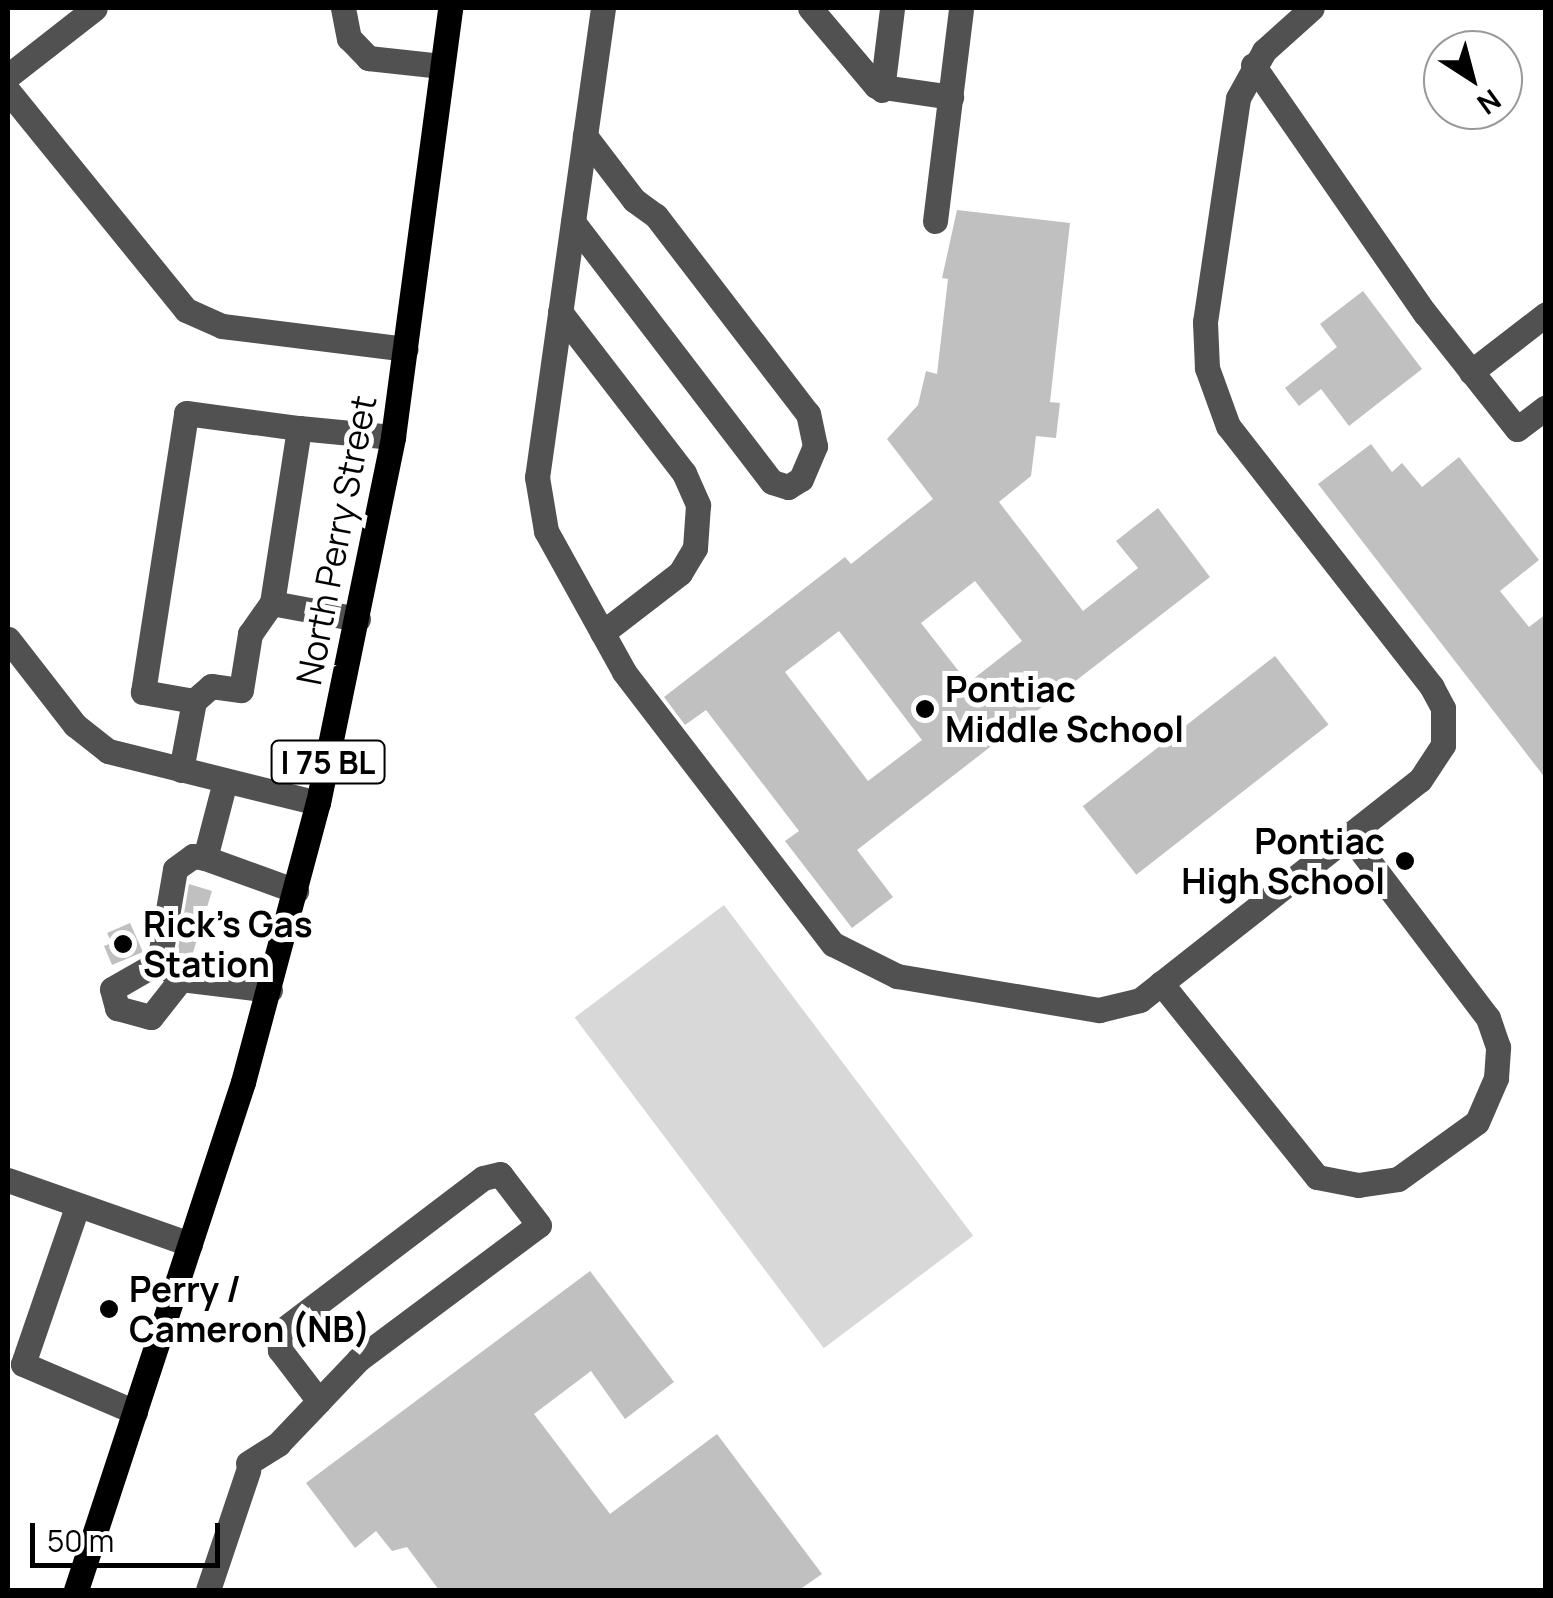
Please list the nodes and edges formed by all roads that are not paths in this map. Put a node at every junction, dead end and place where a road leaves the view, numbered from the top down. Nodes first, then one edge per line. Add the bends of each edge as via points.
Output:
1 (95, 8) edge
2 (343, 8) edge
3 (450, 8) edge
4 (602, 8) edge
5 (810, 8) edge
6 (892, 8) edge
7 (961, 8) edge
8 (1312, 8) edge
9 (1253, 65) junction
10 (442, 66) junction
11 (8, 76) edge
12 (882, 90) junction
13 (8, 91) edge
14 (951, 97) junction
15 (584, 136) junction
16 (935, 221) dead end
17 (573, 222) junction
18 (560, 312) junction
19 (1546, 314) edge
20 (406, 349) junction
21 (1471, 372) junction
22 (1546, 407) edge
23 (299, 428) junction
24 (392, 437) junction
25 (272, 604) junction
26 (358, 619) junction
27 (602, 633) junction
28 (8, 640) edge
29 (194, 701) junction
30 (182, 770) junction
31 (225, 781) junction
32 (318, 803) junction
33 (1349, 835) junction
34 (205, 858) junction
35 (296, 890) junction
36 (159, 962) junction
37 (182, 978) junction
38 (1161, 983) junction
39 (270, 990) junction
40 (8, 1180) edge
41 (77, 1207) junction
42 (190, 1244) junction
43 (320, 1401) junction
44 (135, 1412) junction
45 (76, 1590) edge
46 (208, 1590) edge

1 - 11 street
2 - 10 street via 349,38 368,58
3 - 10 main road, North Perry Street / I 75 BL
4 - 15 street
5 - 12 street
6 - 12 street
7 - 14 street
8 - 9 street
9 - 21 street
9 - 33 street via 1231,121 1205,322 1210,382 1228,426 1432,687 1445,720 1443,745 1430,770
10 - 20 main road, North Perry Street / I 75 BL
12 - 14 street
13 - 20 street via 186,310 222,326
14 - 16 street
15 - 17 street
15 - 17 street via 634,200 656,216 808,414 815,446 800,479 788,487 772,482
17 - 18 street
18 - 27 street via 537,495 546,531
18 - 27 street via 684,473 698,505 698,534 680,574
19 - 21 street
20 - 24 main road, North Perry Street / I 75 BL
21 - 22 street via 1517,429
23 - 24 street
23 - 25 street
23 - 29 street via 186,413 143,692
24 - 26 main road, North Perry Street / I 75 BL
25 - 26 street
25 - 29 street via 250,634 241,690 211,686
26 - 32 main road, North Perry Street / I 75 BL
27 - 38 street via 624,672 798,902 850,956 898,976 1098,1010 1130,1005
28 - 30 street via 94,742
29 - 30 street
30 - 31 street
31 - 32 street
31 - 34 street
32 - 35 main road, North Perry Street / I 75 BL
33 - 38 street
33 - 38 street via 1488,1018 1498,1047 1496,1078 1477,1122 1398,1178 1358,1186 1317,1176
34 - 35 street
34 - 36 street via 182,860 176,868
35 - 39 main road, North Perry Street / I 75 BL
36 - 37 street
36 - 37 street via 112,989 117,1008 152,1017
37 - 39 street
39 - 42 main road, North Perry Street / I 75 BL
40 - 41 street
41 - 42 street
41 - 44 street via 23,1364
42 - 44 main road, North Perry Street / I 75 BL
43 - 43 street via 359,1359 539,1225 500,1174 483,1178 279,1333 280,1350
43 - 46 street via 248,1467
44 - 45 main road, North Perry Street / I 75 BL

